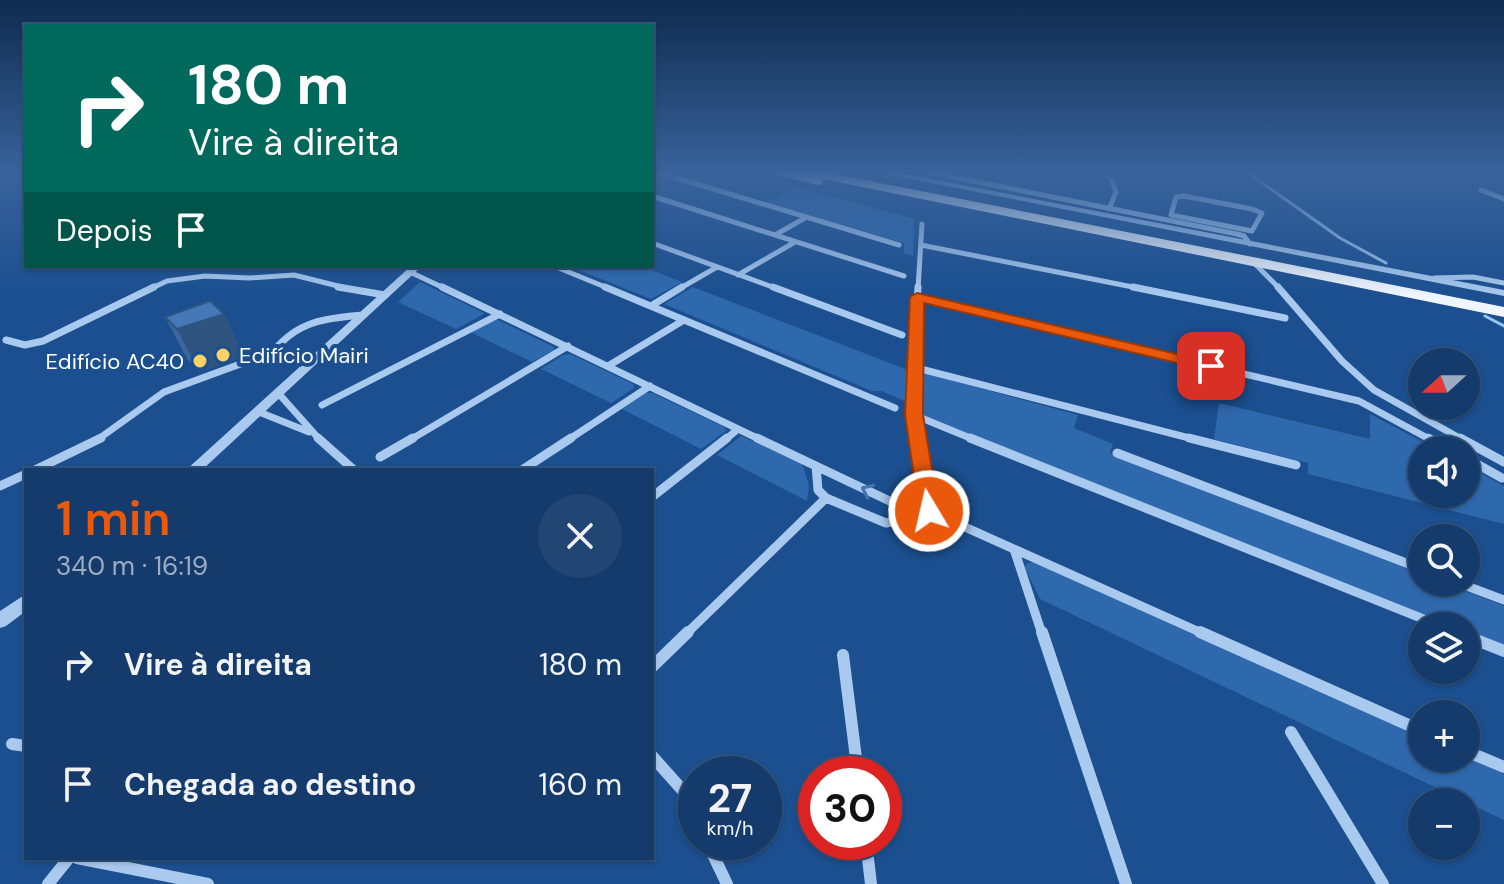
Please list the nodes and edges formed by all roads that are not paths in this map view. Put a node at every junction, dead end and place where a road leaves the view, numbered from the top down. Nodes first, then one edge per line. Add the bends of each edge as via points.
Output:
1 (706, 213) edge
2 (790, 213) edge
3 (1007, 213) edge
4 (1059, 213) edge
5 (1080, 213) edge
6 (1135, 213) edge
7 (1171, 213) edge
8 (1262, 213) edge
9 (805, 218) junction
10 (922, 224) dead end
11 (1212, 226) junction
12 (775, 235) junction
13 (795, 242) junction
14 (654, 244) edge
15 (1250, 244) junction
16 (899, 245) dead end
17 (921, 245) junction
18 (1253, 262) junction
19 (717, 267) junction
20 (559, 268) edge
21 (413, 269) edge
22 (738, 275) junction
23 (904, 276) dead end
24 (1426, 278) junction
25 (1504, 283) edge
26 (1504, 293) edge
27 (385, 295) junction
28 (917, 297) junction
29 (1504, 304) edge
30 (651, 306) junction
31 (1504, 312) edge
32 (500, 314) junction
33 (363, 315) junction
34 (1285, 318) dead end
35 (684, 320) junction
36 (902, 335) dead end
37 (6, 340) dead end
38 (568, 346) junction
39 (273, 352) junction
40 (317, 357) junction
41 (608, 366) junction
42 (913, 367) junction
43 (650, 386) junction
44 (279, 394) junction
45 (322, 405) dead end
46 (895, 408) dead end
47 (259, 412) junction
48 (914, 415) junction
49 (738, 429) junction
50 (314, 434) junction
51 (1425, 436) edge
52 (1117, 453) dead end
53 (380, 457) dead end
54 (1504, 462) edge
55 (1296, 465) dead end
56 (816, 466) junction
57 (1480, 466) edge
58 (39, 468) edge
59 (195, 468) edge
60 (352, 468) edge
61 (525, 468) edge
62 (24, 475) edge
63 (1502, 478) edge
64 (0, 486) edge
65 (654, 495) edge
66 (826, 498) junction
67 (1014, 549) junction
68 (1408, 564) edge
69 (1480, 591) edge
70 (1504, 600) edge
71 (24, 602) edge
72 (1408, 613) edge
73 (2, 618) edge
74 (1480, 642) edge
75 (1504, 651) edge
76 (843, 655) dead end
77 (654, 665) edge
78 (1408, 725) edge
79 (1291, 732) dead end
80 (12, 744) dead end
81 (24, 746) edge
82 (856, 756) edge
83 (1480, 757) edge
84 (654, 758) edge
85 (1504, 767) edge
86 (678, 785) edge
87 (67, 860) edge
88 (87, 860) edge
89 (716, 860) edge
90 (868, 860) edge
91 (48, 884) edge
92 (208, 884) edge
93 (727, 884) edge
94 (871, 884) edge
95 (1126, 884) edge
96 (1383, 884) edge

1 - 12 street
2 - 9 street
3 - 18 main road
4 - 29 main road
5 - 15 street
6 - 11 street
7 - 11 street
8 - 11 street via 1252,231
9 - 12 street
9 - 16 street
10 - 17 street
11 - 15 street via 1244,236
12 - 13 street
13 - 22 street
13 - 23 street
14 - 19 street
15 - 24 street
17 - 28 street
17 - 34 street
18 - 31 main road
18 - 54 street via 1357,377
19 - 22 street
19 - 30 street
20 - 30 street
21 - 27 street
21 - 32 street
22 - 36 street
24 - 25 street via 1473,277
24 - 26 street
27 - 33 street
27 - 37 street via 294,275 186,277 167,281 43,341 25,345
28 - 42 street
28 - 51 street via 1359,401
30 - 35 street
32 - 38 street
32 - 45 street
33 - 39 street via 291,331
33 - 40 street
35 - 41 street
35 - 46 street
38 - 41 street
38 - 53 street
39 - 40 street
39 - 58 street via 164,392 110,433
40 - 44 street
41 - 43 street
42 - 48 street
42 - 55 street
43 - 49 street
43 - 61 street
44 - 47 street
44 - 50 street
47 - 50 street
47 - 59 street
48 - 67 street via 929,511
48 - 72 street
49 - 56 street
49 - 65 street
50 - 60 street
52 - 68 street
56 - 66 street via 818,490
66 -> 56 street via 886,523 896,521 902,510
57 - 63 street
62 - 64 street
66 - 77 street
67 - 78 street
67 - 95 street
69 - 70 street
71 - 73 street
74 - 75 street
76 - 82 street
79 - 96 street
80 - 81 street
83 - 85 street
84 - 86 street
87 - 91 street
88 - 92 street
89 - 93 street
90 - 94 street

